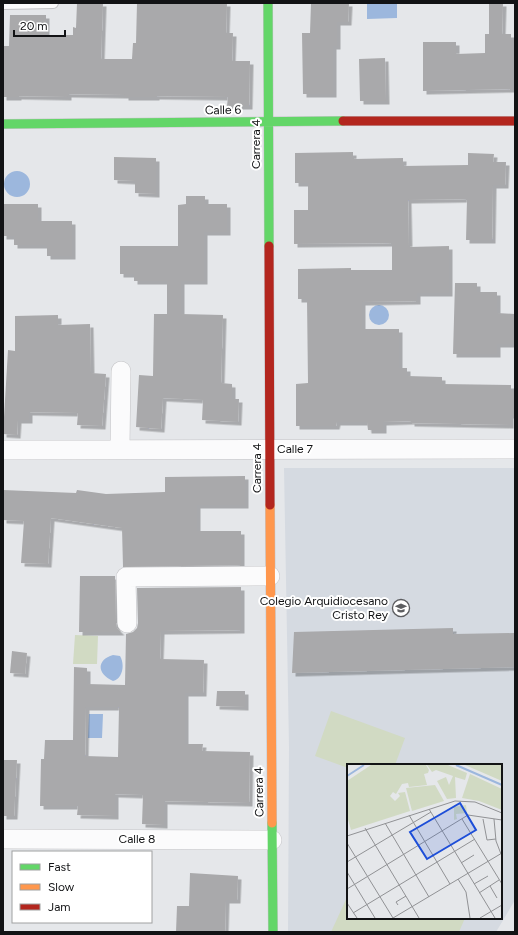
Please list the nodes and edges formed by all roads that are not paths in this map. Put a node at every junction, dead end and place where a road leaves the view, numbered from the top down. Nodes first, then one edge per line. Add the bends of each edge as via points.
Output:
1 (53, 3) edge
2 (268, 3) edge
3 (3, 4) edge
4 (515, 120) edge
5 (268, 121) junction
6 (3, 124) edge
7 (121, 371) dead end
8 (120, 449) junction
9 (269, 449) junction
10 (515, 449) edge
11 (3, 450) edge
12 (270, 576) junction
13 (127, 623) dead end
14 (3, 839) edge
15 (272, 840) junction
16 (273, 932) edge

1 - 3 lane
2 - 5 street, Carrera 4
4 - 5 street, Calle 6
5 - 6 street, Calle 6
5 - 9 street, Carrera 4
7 - 8 street
8 - 9 street, Calle 7
8 - 11 street, Calle 7
9 - 10 street, Calle 7
9 - 12 street, Carrera 4
12 - 13 street via 126,576
12 - 15 street, Carrera 4
14 - 15 street, Calle 8
15 - 16 street, Carrera 4

